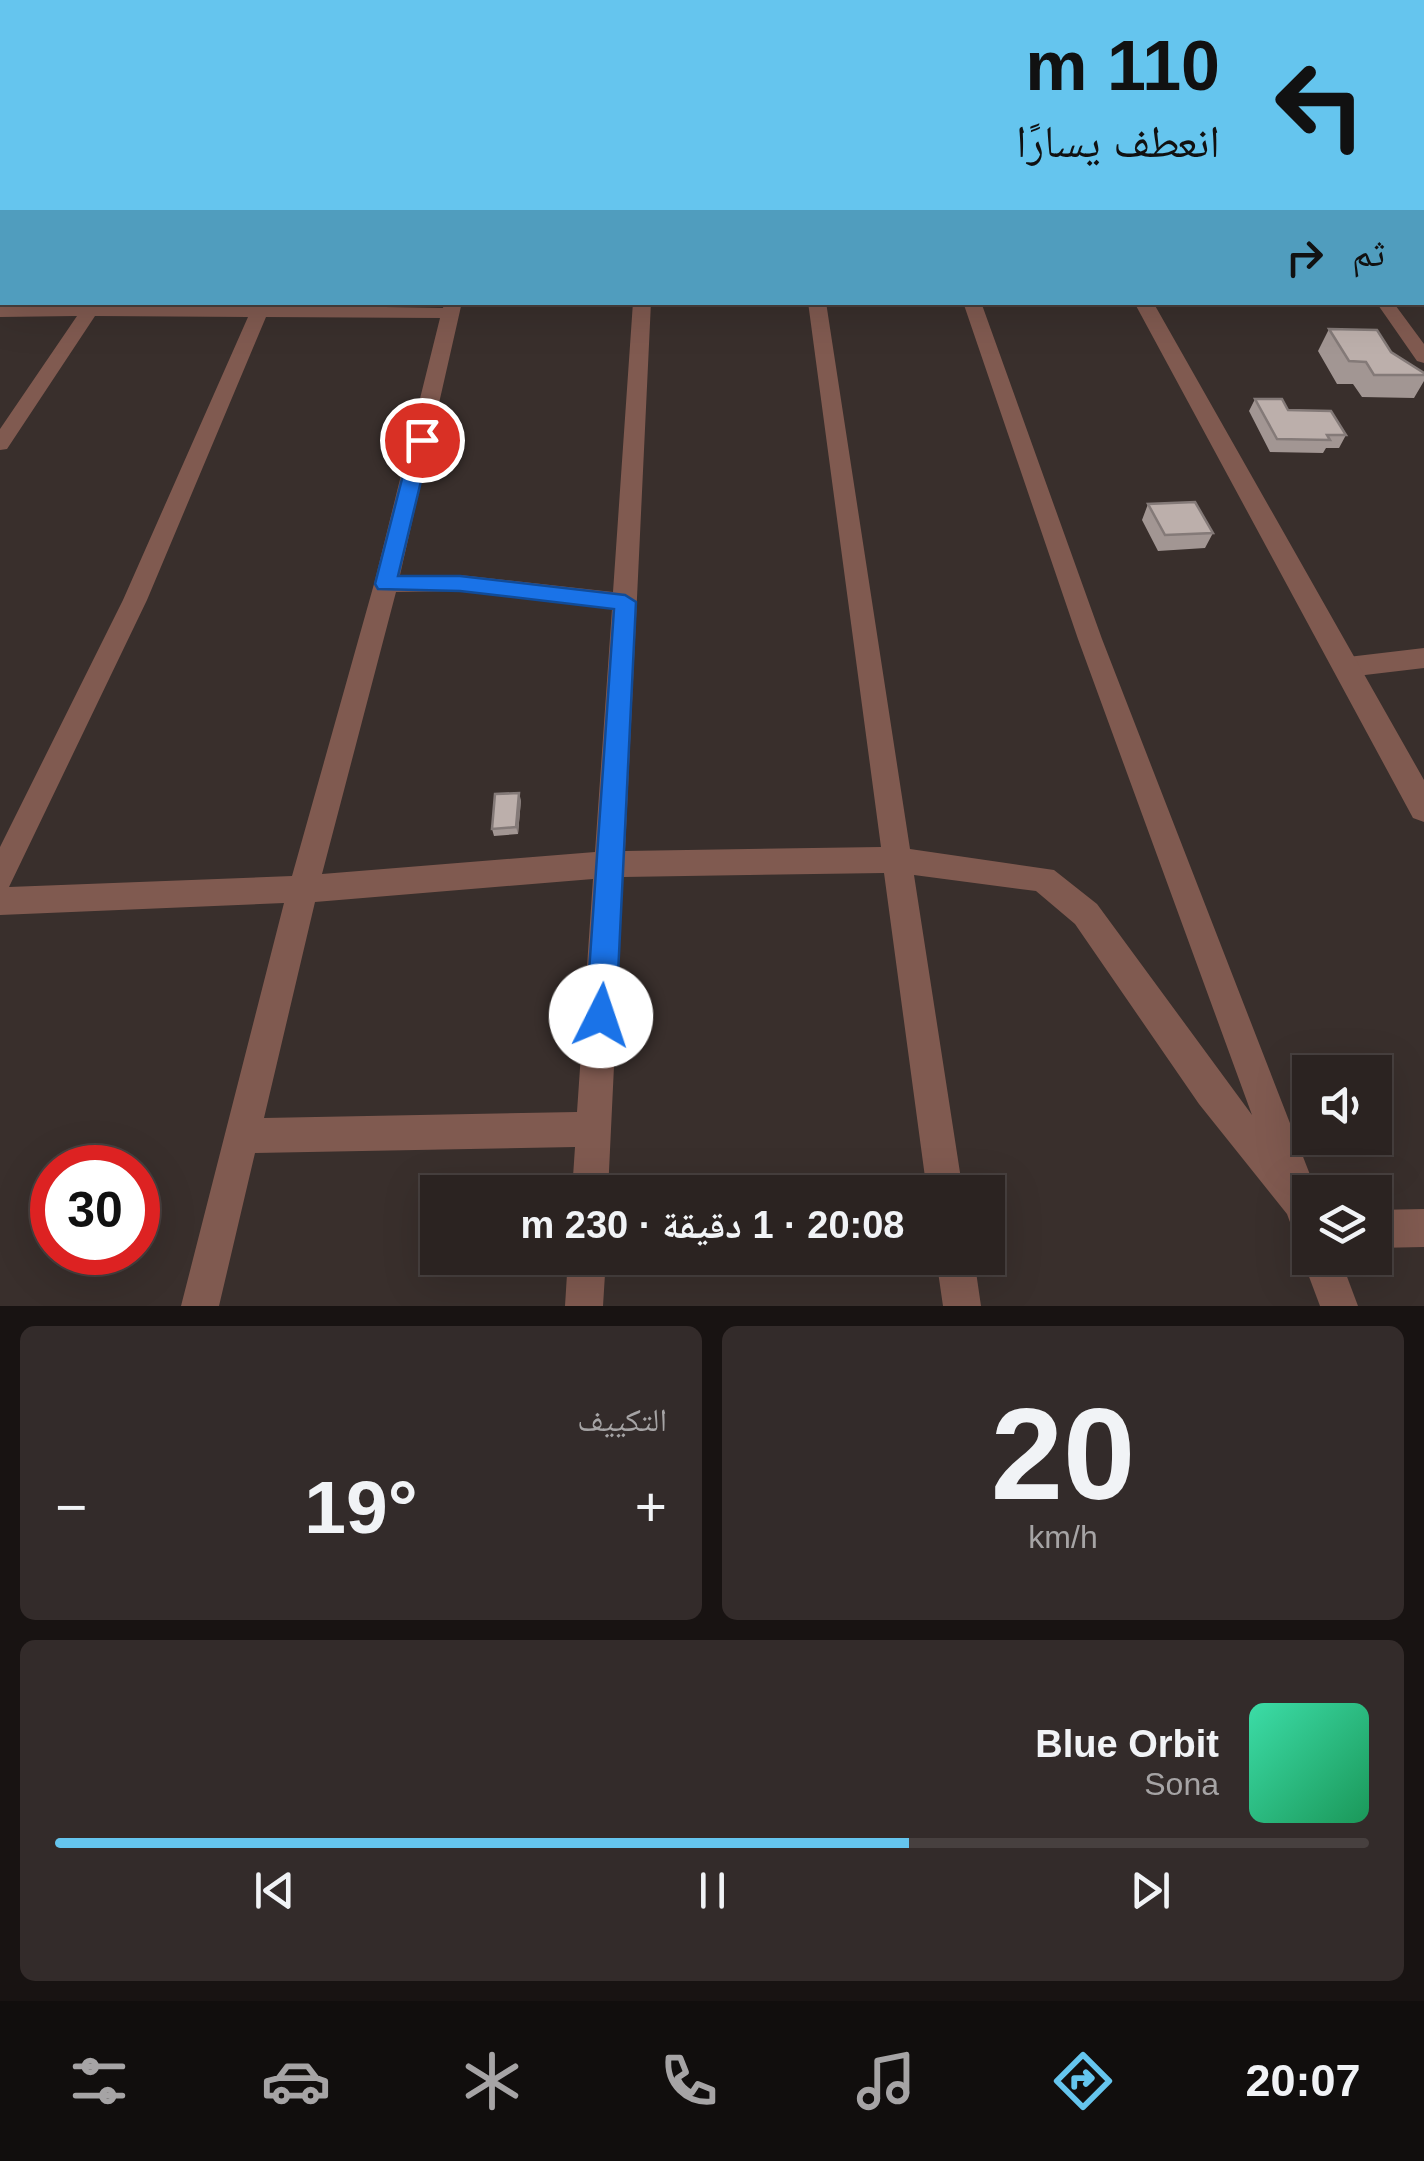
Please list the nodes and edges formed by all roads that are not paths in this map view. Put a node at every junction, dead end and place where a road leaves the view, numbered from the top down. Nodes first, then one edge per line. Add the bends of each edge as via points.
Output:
1 (642, 305) edge
2 (817, 305) edge
3 (973, 305) edge
4 (1144, 305) edge
5 (1386, 305) edge
6 (263, 306) edge
7 (92, 307) edge
8 (452, 308) edge
9 (0, 312) edge
10 (1424, 357) edge
11 (0, 444) edge
12 (386, 584) junction
13 (625, 602) junction
14 (1424, 658) edge
15 (1348, 667) junction
16 (1424, 809) edge
17 (896, 860) junction
18 (612, 864) junction
19 (0, 877) edge
20 (303, 888) junction
21 (0, 901) edge
22 (594, 1129) junction
23 (244, 1136) junction
24 (591, 1175) edge
25 (942, 1175) edge
26 (1292, 1179) edge
27 (1292, 1198) edge
28 (1424, 1228) edge
29 (1392, 1229) edge
30 (586, 1275) edge
31 (957, 1275) edge
32 (1327, 1275) edge
33 (200, 1306) edge
34 (584, 1306) edge
35 (962, 1306) edge
36 (1339, 1306) edge

1 - 13 street
2 - 17 street
3 - 26 street via 1077,605
4 - 15 street
5 - 10 street
6 - 7 street
6 - 8 street
6 - 19 street via 135,600
7 - 9 street
7 - 11 street
8 - 12 street
12 - 13 street via 460,583
12 - 20 street
13 - 18 street
14 - 15 street
15 - 16 street
17 - 18 street
17 - 25 street
17 - 27 street via 1043,879 1066,894
18 - 20 street
18 - 22 street
20 - 21 street
20 - 23 street
22 - 23 street
22 - 24 street
23 - 33 street
28 - 29 street
30 - 34 street
31 - 35 street
32 - 36 street

